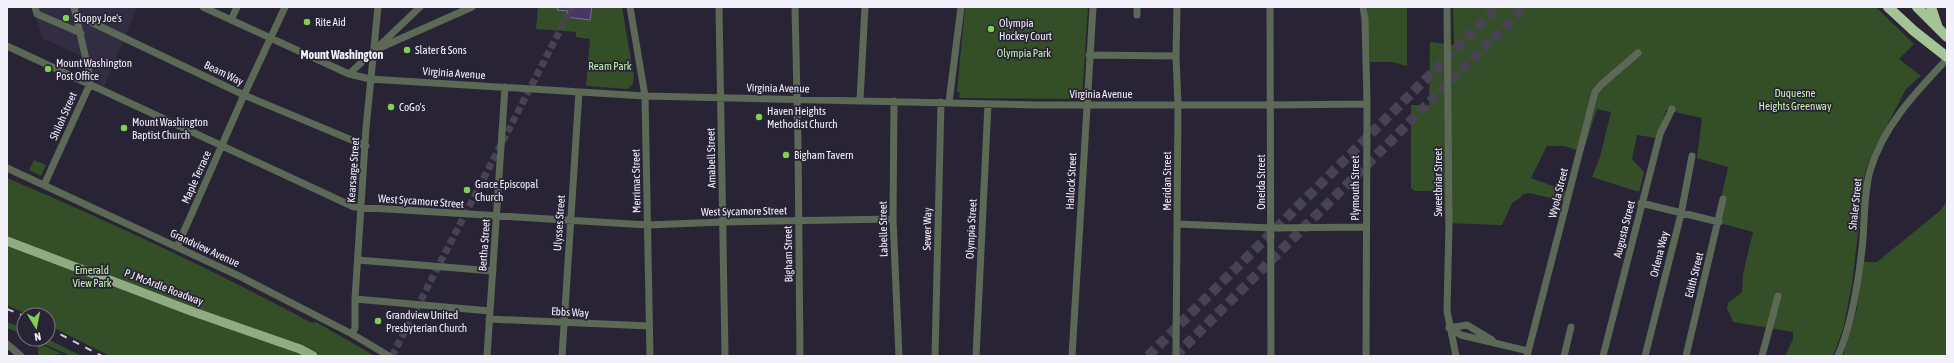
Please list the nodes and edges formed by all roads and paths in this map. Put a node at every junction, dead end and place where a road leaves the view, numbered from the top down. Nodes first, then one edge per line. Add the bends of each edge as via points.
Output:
1 (35, 7) edge
2 (74, 7) edge
3 (203, 7) edge
4 (237, 7) edge
5 (285, 7) edge
6 (378, 7) edge
7 (420, 7) edge
8 (472, 7) edge
9 (630, 7) edge
10 (719, 7) edge
11 (794, 7) edge
12 (865, 7) edge
13 (961, 7) edge
14 (1093, 7) edge
15 (1137, 7) edge
16 (1177, 7) edge
17 (1270, 7) edge
18 (1363, 7) edge
19 (1447, 7) edge
20 (1888, 7) edge
21 (1917, 7) edge
22 (1931, 7) edge
23 (76, 15) junction
24 (1137, 15) dead end
25 (231, 20) junction
26 (1938, 29) junction
27 (81, 33) junction
28 (1947, 37) edge
29 (271, 38) junction
30 (7, 46) edge
31 (375, 50) junction
32 (1638, 53) dead end
33 (1090, 55) junction
34 (1176, 56) junction
35 (1947, 58) edge
36 (348, 74) junction
37 (370, 79) junction
38 (90, 84) junction
39 (505, 88) junction
40 (579, 92) junction
41 (244, 95) junction
42 (645, 96) junction
43 (721, 98) junction
44 (797, 100) junction
45 (860, 100) junction
46 (894, 101) junction
47 (941, 102) junction
48 (950, 102) junction
49 (988, 104) junction
50 (1367, 104) junction
51 (1086, 105) junction
52 (1178, 105) junction
53 (1271, 105) junction
54 (1672, 109) dead end
55 (222, 145) junction
56 (366, 146) junction
57 (1692, 156) dead end
58 (7, 168) edge
59 (44, 185) junction
60 (1723, 199) dead end
61 (1641, 203) junction
62 (362, 208) junction
63 (1681, 214) junction
64 (497, 217) junction
65 (893, 219) junction
66 (570, 220) junction
67 (798, 221) junction
68 (723, 222) junction
69 (1718, 222) junction
70 (1178, 224) junction
71 (648, 226) junction
72 (1366, 227) junction
73 (1272, 228) junction
74 (7, 241) edge
75 (177, 247) junction
76 (358, 260) junction
77 (493, 271) junction
78 (1778, 296) dead end
79 (355, 299) junction
80 (490, 311) junction
81 (490, 319) junction
82 (564, 323) junction
83 (649, 326) junction
84 (1570, 327) dead end
85 (1449, 328) junction
86 (352, 334) junction
87 (7, 344) edge
88 (1498, 344) junction
89 (1527, 354) edge
90 (21, 356) edge
91 (313, 356) edge
92 (389, 356) edge
93 (487, 356) edge
94 (562, 356) edge
95 (650, 356) edge
96 (724, 356) edge
97 (800, 356) edge
98 (899, 356) edge
99 (935, 356) edge
100 (976, 356) edge
101 (1072, 356) edge
102 (1176, 356) edge
103 (1271, 356) edge
104 (1366, 356) edge
105 (1456, 356) edge
106 (1564, 356) edge
107 (1603, 356) edge
108 (1645, 356) edge
109 (1686, 356) edge
110 (1762, 356) edge
111 (1838, 356) edge

1 - 27 street via 37,14
2 - 23 street, Shiloh Street
3 - 25 street, Virginia Avenue
4 - 25 street
5 - 29 street, Maple Terrace
6 - 31 street, Kearsarge Street
7 - 31 street
8 - 31 street
9 - 42 street, Merrimac Street
10 - 43 street, Amabell Street
11 - 44 street, Bigham Street
12 - 45 street
13 - 48 street
14 - 33 street, Hallock Street
15 - 24 street
16 - 34 street, Meridan Street
17 - 53 street, Oneida Street
18 - 50 street, Plymouth Street
19 - 85 street, Sweetbriar Street via 1446,311
20 - 35 highway
21 - 26 highway
22 - 26 highway
23 - 27 street, Shiloh Street
23 - 41 street, Beam Way
25 - 29 street, Virginia Avenue
26 - 28 highway
27 - 38 street, Shiloh Street
29 - 36 street, Virginia Avenue
29 - 41 street, Maple Terrace
30 - 38 street, West Sycamore Street
31 - 36 street
31 - 37 street, Kearsarge Street
32 - 89 street, Wyola Street via 1595,92
33 - 34 street
33 - 51 street, Hallock Street
34 - 52 street, Meridan Street
35 - 111 street, Shaler Street via 1903,107 1881,144 1870,171 1858,277 1847,331
36 - 37 street, Virginia Avenue
37 - 39 street, Virginia Avenue
37 - 56 street, Kearsarge Street
38 - 55 street, West Sycamore Street
38 - 59 street, Shiloh Street
39 - 40 street, Virginia Avenue
39 - 64 street, Bertha Street
40 - 42 street, Virginia Avenue
40 - 66 street, Ulysses Street
41 - 55 street, Maple Terrace
41 - 56 street, Beam Way
42 - 43 street, Virginia Avenue
42 - 71 street, Merrimac Street
43 - 44 street, Virginia Avenue
43 - 68 street, Amabell Street
44 - 45 street, Virginia Avenue
44 - 67 street, Bigham Street
45 - 46 street, Virginia Avenue
46 - 47 street, Virginia Avenue
46 - 65 street, Labelle Street
47 - 48 street, Virginia Avenue
47 - 99 street, Sewer Way
48 - 49 street, Virginia Avenue
49 - 51 street, Virginia Avenue
49 - 100 street, Olympia Street
50 - 53 street, Virginia Avenue
50 - 72 street, Plymouth Street
51 - 52 street, Virginia Avenue
51 - 101 street, Hallock Street
52 - 53 street, Virginia Avenue
52 - 70 street, Meridan Street
53 - 73 street, Oneida Street
54 - 61 street, Augusta Street via 1660,134
55 - 62 street, West Sycamore Street via 354,207
55 - 75 street, Maple Terrace
56 - 62 street, Kearsarge Street
57 - 63 street, Orlena Way
58 - 59 street, Grandview Avenue
59 - 75 street, Grandview Avenue
60 - 69 street, Edith Street
61 - 63 street
61 - 107 street, Augusta Street
62 - 64 street, West Sycamore Street
62 - 76 street, Kearsarge Street
63 - 69 street
63 - 108 street, Orlena Way
64 - 66 street, West Sycamore Street
64 - 77 street, Bertha Street
65 - 67 street, West Sycamore Street
65 - 98 street, Labelle Street
66 - 71 street, West Sycamore Street
66 - 82 street, Ulysses Street
67 - 68 street, West Sycamore Street
67 - 97 street, Bigham Street
68 - 71 street, West Sycamore Street
68 - 96 street, Amabell Street
69 - 109 street, Edith Street
70 - 73 street
70 - 102 street, Meridan Street
71 - 83 street, Merrimac Street
72 - 73 street
72 - 104 street, Plymouth Street
73 - 103 street, Oneida Street
74 - 91 main road, P J McArdle Roadway
75 - 86 street, Grandview Avenue
76 - 77 street
76 - 79 street, Kearsarge Street
77 - 80 street, Bertha Street
78 - 110 street
79 - 80 street
79 - 86 street, Kearsarge Street via 356,328
80 - 81 street, Bertha Street
81 - 82 street, Ebbs Way
81 - 93 street, Bertha Street
82 - 83 street, Ebbs Way
82 - 94 street, Ulysses Street
83 - 95 street, Merrimac Street
84 - 106 street
85 - 88 street via 1461,335
85 - 88 street via 1467,325
85 - 105 street, Sweetbriar Street
86 - 92 street, Grandview Avenue
87 - 90 street
88 - 89 street

